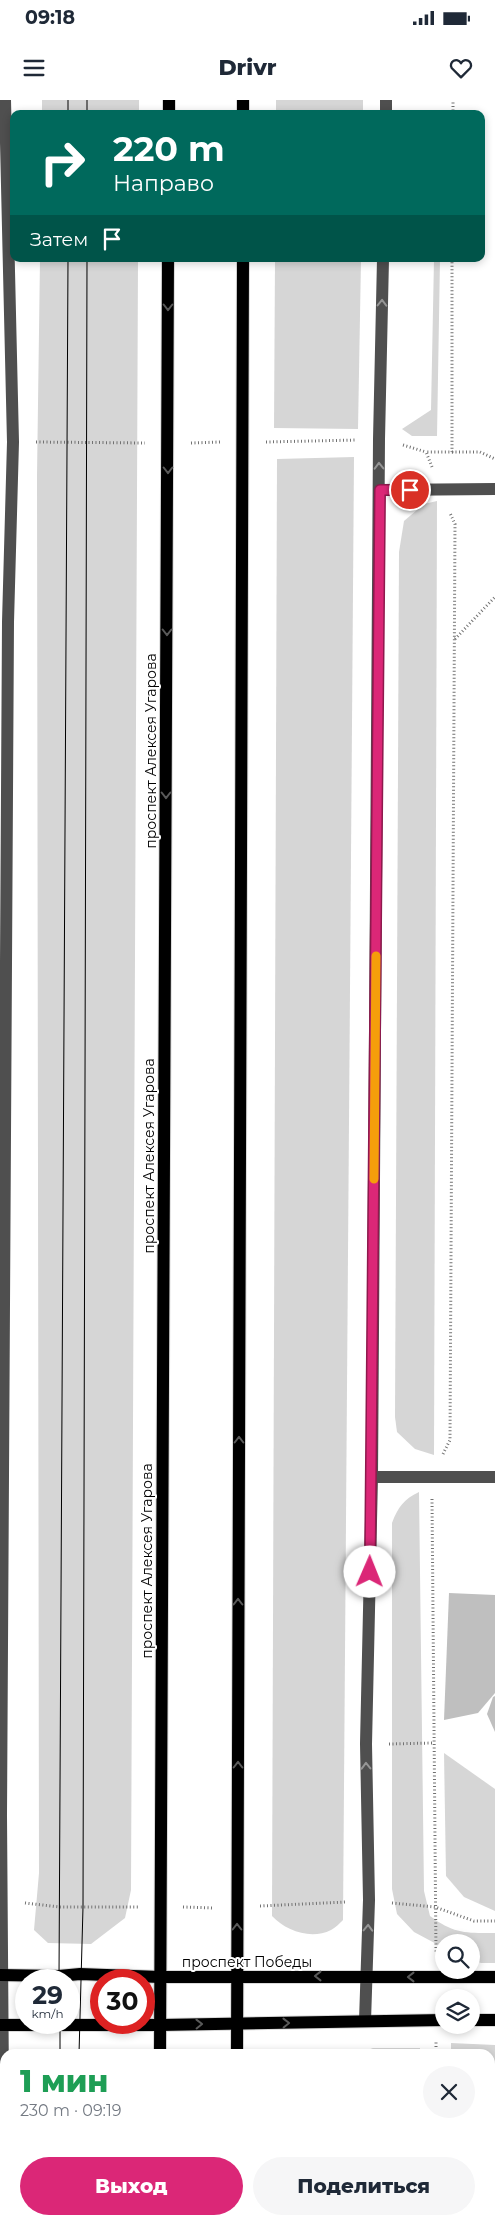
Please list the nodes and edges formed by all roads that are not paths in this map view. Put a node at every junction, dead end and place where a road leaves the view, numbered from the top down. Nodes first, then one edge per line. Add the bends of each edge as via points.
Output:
1 (5, 100) edge
2 (168, 262) edge
3 (243, 262) edge
4 (383, 262) edge
5 (5, 364) edge
6 (6, 419) edge
7 (495, 489) edge
8 (380, 490) junction
9 (4, 622) edge
10 (372, 1477) junction
11 (495, 1477) edge
12 (1, 1816) edge
13 (1, 1975) edge
14 (238, 1976) junction
15 (366, 1977) junction
16 (495, 1977) edge
17 (160, 1978) junction
18 (435, 2020) edge
19 (480, 2020) edge
20 (495, 2020) edge
21 (365, 2021) junction
22 (238, 2023) junction
23 (1, 2025) edge
24 (160, 2025) junction
25 (1, 2049) edge
26 (160, 2049) edge
27 (237, 2049) edge

1 - 5 street
2 -> 17 main road, проспект Алексея Угарова
14 -> 3 main road
8 -> 4 street
5 - 6 street
6 - 9 street via 13,442
7 - 8 street
8 - 10 street
9 - 12 street
10 - 11 street
15 -> 10 street via 369,1900 366,1744
12 - 13 street
13 - 17 main road, проспект Победы
13 - 23 street
15 -> 14 main road, проспект Победы
14 - 17 main road, проспект Победы
14 - 22 main road
16 -> 15 main road, проспект Победы
15 - 21 street
17 - 24 main road, проспект Алексея Угарова
18 - 21 main road
19 - 20 main road
22 -> 21 main road
24 -> 22 main road
22 - 27 main road
23 - 24 main road
23 - 25 street
24 - 26 main road, проспект Алексея Угарова

